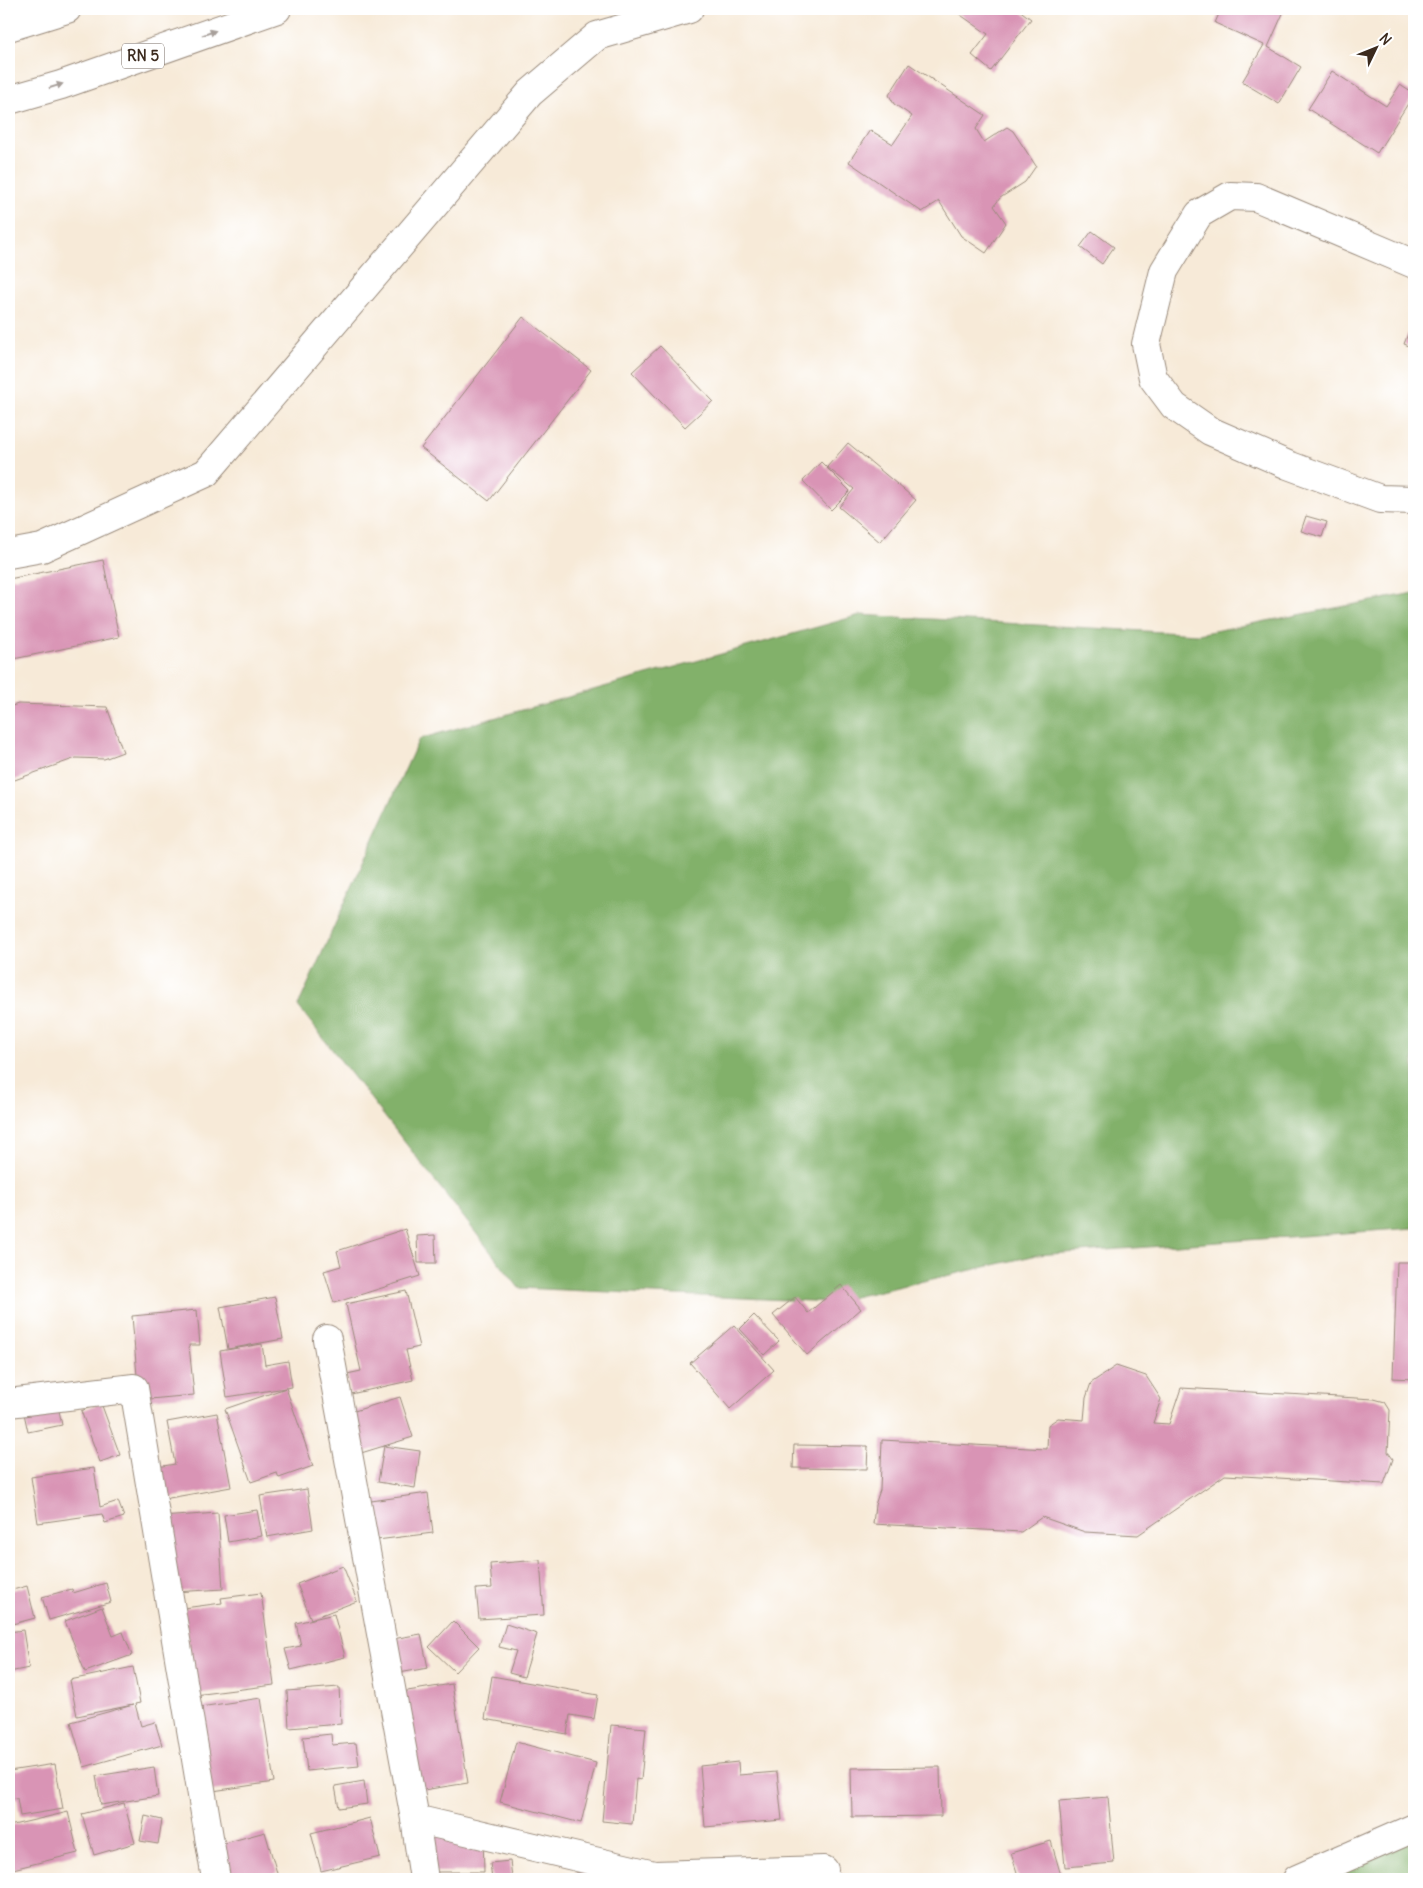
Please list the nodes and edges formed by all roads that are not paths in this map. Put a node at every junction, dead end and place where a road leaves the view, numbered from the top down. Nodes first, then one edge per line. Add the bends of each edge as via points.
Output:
1 (66, 9) edge
2 (277, 9) edge
3 (689, 9) edge
4 (9, 27) edge
5 (9, 100) edge
6 (1414, 264) edge
7 (1414, 500) edge
8 (9, 554) edge
9 (327, 1338) dead end
10 (9, 1403) edge
11 (415, 1819) junction
12 (1414, 1828) edge
13 (824, 1870) dead end
14 (654, 1877) edge
15 (216, 1879) edge
16 (424, 1879) edge
17 (1297, 1879) edge

1 - 4 main road
5 -> 2 main road, RN 5
3 - 8 main road via 597,36 530,93 206,473 42,548
6 - 7 main road via 1256,196 1230,196 1199,214 1164,271 1146,344 1153,378 1174,406 1210,431 1288,465 1380,499
9 - 11 main road
10 - 15 main road via 134,1388
11 - 14 main road
11 - 16 main road
12 - 17 main road
13 - 14 main road

